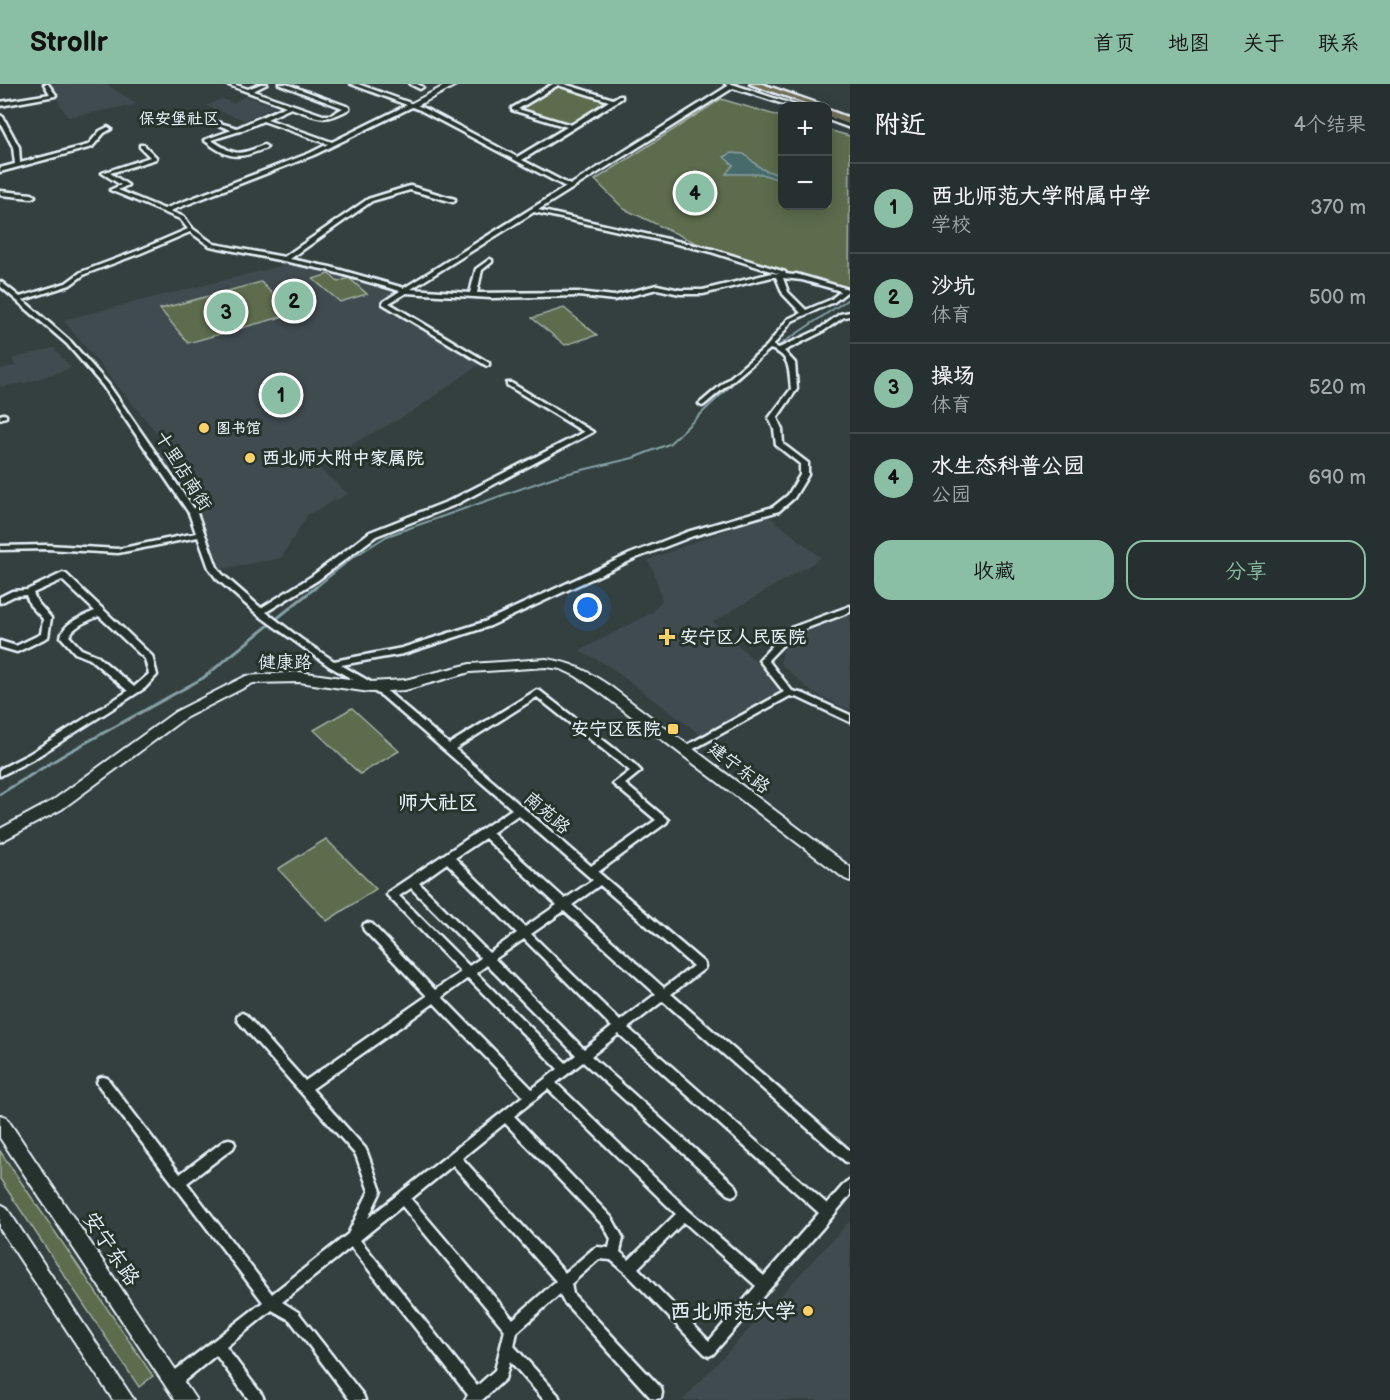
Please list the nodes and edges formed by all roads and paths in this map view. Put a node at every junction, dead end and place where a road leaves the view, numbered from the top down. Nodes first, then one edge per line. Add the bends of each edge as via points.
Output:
1 (46, 84) edge
2 (228, 84) edge
3 (265, 84) edge
4 (281, 84) edge
5 (353, 84) edge
6 (454, 84) edge
7 (543, 84) edge
8 (754, 84) edge
9 (556, 85) edge
10 (733, 85) edge
11 (249, 91) junction
12 (782, 102) edge
13 (794, 102) edge
14 (809, 102) edge
15 (0, 104) edge
16 (412, 105) junction
17 (290, 106) junction
18 (832, 110) edge
19 (832, 114) edge
20 (850, 116) edge
21 (0, 117) edge
22 (263, 119) junction
23 (832, 119) edge
24 (211, 121) dead end
25 (850, 121) edge
26 (850, 126) edge
27 (572, 127) junction
28 (108, 129) dead end
29 (238, 129) junction
30 (332, 144) junction
31 (142, 146) dead end
32 (264, 147) dead end
33 (517, 160) junction
34 (18, 165) junction
35 (0, 170) edge
36 (571, 189) junction
37 (0, 194) edge
38 (32, 196) dead end
39 (453, 200) dead end
40 (164, 211) junction
41 (535, 211) junction
42 (191, 230) junction
43 (286, 259) junction
44 (490, 261) dead end
45 (779, 276) junction
46 (801, 278) junction
47 (0, 283) edge
48 (405, 291) junction
49 (473, 295) junction
50 (20, 299) junction
51 (805, 313) junction
52 (850, 314) edge
53 (774, 348) junction
54 (487, 364) dead end
55 (509, 384) dead end
56 (702, 404) dead end
57 (201, 534) junction
58 (0, 548) edge
59 (29, 592) junction
60 (0, 600) edge
61 (850, 609) edge
62 (100, 612) junction
63 (260, 612) junction
64 (45, 636) junction
65 (65, 637) junction
66 (0, 644) edge
67 (332, 664) junction
68 (370, 687) junction
69 (606, 690) joint
70 (134, 691) junction
71 (789, 693) junction
72 (850, 718) edge
73 (448, 749) junction
74 (685, 750) junction
75 (0, 774) edge
76 (518, 810) junction
77 (485, 833) junction
78 (0, 836) edge
79 (448, 858) junction
80 (590, 872) junction
81 (850, 875) edge
82 (600, 880) junction
83 (412, 882) junction
84 (564, 905) junction
85 (368, 927) dead end
86 (524, 933) junction
87 (488, 958) junction
88 (468, 973) junction
89 (663, 994) junction
90 (435, 996) junction
91 (242, 1018) dead end
92 (620, 1028) junction
93 (584, 1056) junction
94 (566, 1070) junction
95 (103, 1082) dead end
96 (549, 1083) junction
97 (304, 1088) junction
98 (531, 1096) junction
99 (506, 1116) junction
100 (0, 1123) edge
101 (229, 1144) dead end
102 (454, 1158) junction
103 (850, 1158) edge
104 (179, 1182) junction
105 (850, 1186) edge
106 (732, 1190) dead end
107 (403, 1198) junction
108 (0, 1213) edge
109 (828, 1213) junction
110 (684, 1214) junction
111 (352, 1239) junction
112 (612, 1254) junction
113 (629, 1268) junction
114 (565, 1282) junction
115 (765, 1286) junction
116 (271, 1303) junction
117 (512, 1328) junction
118 (217, 1346) junction
119 (507, 1348) junction
120 (173, 1381) junction
121 (656, 1393) dead end
122 (475, 1398) edge
123 (124, 1400) edge
124 (186, 1400) edge
125 (257, 1400) edge
126 (358, 1400) edge
127 (553, 1400) edge

1 - 15 street via 53,95
2 - 11 street
3 - 11 street
4 - 17 street via 347,108 323,117
5 - 16 street
6 - 16 main road
7 - 9 street
8 - 14 main road
9 - 27 street via 514,109
9 - 27 street via 617,99
10 - 12 street
10 - 13 main road
10 - 36 street
11 - 17 street
16 - 30 street
16 - 33 street
17 - 22 street
18 - 20 main road
19 - 25 main road
21 - 34 street via 16,147
22 - 29 street
22 - 30 street
23 - 26 street
24 - 29 street
27 - 33 street
28 - 34 street via 90,146
29 - 32 street via 207,140 235,157
30 - 40 street
31 - 40 street via 154,158 105,173 125,185 113,190
33 - 36 street
34 - 35 street
36 - 41 street
37 - 38 street
39 - 43 street via 410,188 370,200
40 - 42 street via 182,218
41 - 46 street via 710,250
41 - 48 street
42 - 43 street via 212,245
42 - 50 street via 83,273 68,284
43 - 48 street
44 - 49 street via 479,269
45 - 46 street
45 - 49 street via 703,292 657,287 614,298 578,294
45 - 51 street via 785,293
46 - 51 street via 846,290
47 - 50 street, 十里店南街
48 - 49 street
48 - 54 street via 385,303
50 - 57 street, 十里店南街 via 69,343 106,385 178,489
51 - 53 street via 790,320
52 - 53 street via 842,315 820,331
53 - 56 street
53 - 67 street via 792,363 794,390 773,418 780,445 804,463 804,475 791,496 776,509 690,534 633,556 487,624 403,651
55 - 63 street via 589,432 452,503 373,534 315,579
57 - 58 street via 118,551
57 - 63 street, 十里店南街 via 213,568
59 - 60 street
59 - 62 street via 63,576
59 - 64 street via 47,618
61 - 71 street via 791,632 763,660
62 - 65 street via 76,623
62 - 70 street via 149,658 153,675
63 - 67 street, 十里店南街
64 - 65 street via 55,633
64 - 66 street via 16,649
65 - 70 street via 78,651 93,657
67 - 68 street, 十里店南街
68 - 69 main road, 健康路 via 405,685 470,668 546,663 581,673
68 - 73 street, 南苑路 via 385,694
68 - 78 main road, 健康路 via 299,677 251,679 180,715 57,805
69 - 74 main road, 建宁东路
70 - 75 street
71 - 72 street
71 - 74 street
73 - 76 street, 南苑路
73 - 80 street via 537,693 631,766 636,771 618,784 663,820
74 - 81 main road, 建宁东路
76 - 77 street
76 - 80 street, 南苑路
77 - 79 street
77 - 84 street
79 - 83 street
79 - 86 street
80 - 82 street, 南苑路
82 - 84 street
82 - 89 street, 南苑路 via 700,966
83 - 87 street
83 - 88 street via 392,895
84 - 86 street
84 - 89 street
85 - 90 street
86 - 87 street
86 - 92 street
87 - 88 street
87 - 93 street
88 - 90 street
88 - 94 street
89 - 92 street
89 - 103 street
90 - 97 street
90 - 98 street
91 - 97 street
92 - 93 street
92 - 109 street
93 - 94 street
93 - 106 street
94 - 96 street
95 - 104 street
96 - 98 street
96 - 110 street
97 - 111 street via 361,1152 375,1191
98 - 99 street
99 - 102 street
99 - 112 street via 608,1222 617,1239
100 - 120 main road, 安宁东路
101 - 104 street
102 - 107 street
102 - 114 street
104 - 116 street
105 - 109 street
107 - 111 street
107 - 117 street
108 - 123 main road
109 - 115 street
110 - 113 street
110 - 115 street
111 - 116 street
111 - 122 street
112 - 113 street
112 - 114 street via 597,1252
113 - 115 street via 709,1350
114 - 117 street
114 - 121 street via 567,1297
116 - 118 street
116 - 126 street via 294,1316
117 - 119 street
118 - 120 street
118 - 125 street
119 - 122 street via 501,1374
119 - 127 street
120 - 124 main road, 安宁东路

